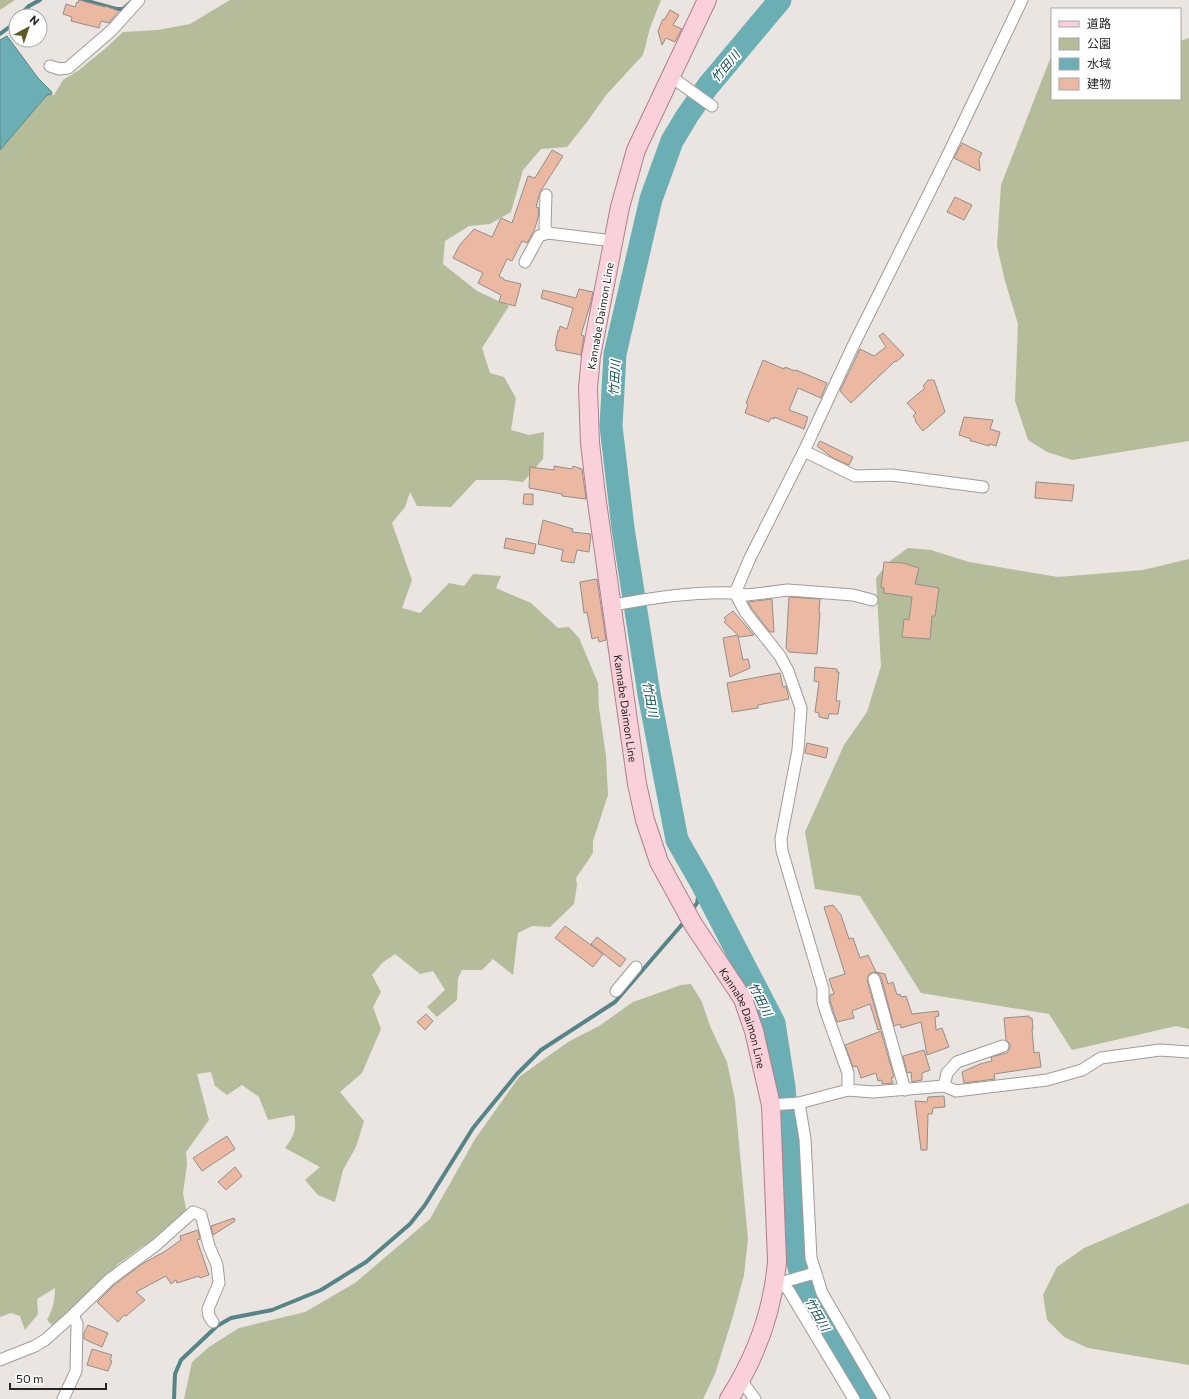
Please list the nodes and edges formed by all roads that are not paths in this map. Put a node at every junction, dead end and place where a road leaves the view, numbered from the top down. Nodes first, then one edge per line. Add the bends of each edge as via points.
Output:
1 (138, 0) edge
2 (707, 0) edge
3 (1022, 0) edge
4 (50, 66) dead end
5 (677, 81) junction
6 (710, 105) dead end
7 (546, 195) dead end
8 (548, 233) junction
9 (613, 241) junction
10 (525, 262) dead end
11 (804, 450) junction
12 (983, 487) dead end
13 (735, 593) junction
14 (872, 600) dead end
15 (617, 604) junction
16 (636, 967) dead end
17 (874, 979) dead end
18 (616, 991) dead end
19 (1003, 1046) dead end
20 (1189, 1052) edge
21 (944, 1086) junction
22 (848, 1090) junction
23 (905, 1090) junction
24 (797, 1103) junction
25 (775, 1105) junction
26 (814, 1273) junction
27 (782, 1282) junction
28 (73, 1315) junction
29 (213, 1322) dead end
30 (0, 1360) edge
31 (742, 1380) junction
32 (63, 1399) edge
33 (729, 1399) edge
34 (755, 1399) edge
35 (854, 1399) edge
36 (884, 1399) edge

1 - 4 street via 112,30 68,68
2 - 5 main road, Kannabe Daimon Line
3 - 11 street
5 - 6 street
5 - 9 main road, Kannabe Daimon Line via 636,150
7 - 8 street via 545,227
8 - 9 street
8 - 10 street via 539,236
9 - 15 main road, Kannabe Daimon Line via 591,356 588,388 596,495
11 - 12 street via 856,476 892,475
11 - 13 street
13 - 14 street via 748,595 788,590 853,595
13 - 15 street via 704,593
13 - 22 street via 746,613 780,656 801,708 798,750 781,839 782,851 823,989 823,1002 848,1073
15 - 25 main road, Kannabe Daimon Line via 637,784 645,820 660,862 684,908 743,999
16 - 18 street
17 - 23 street
19 - 21 street via 957,1062 947,1073
20 - 21 street via 1160,1050 1100,1058 1082,1070 1047,1080 956,1091
21 - 23 street
22 - 23 street
22 - 24 street
24 - 25 street
24 - 26 street via 805,1139
25 - 27 main road, Kannabe Daimon Line via 777,1261
26 - 27 street
26 - 36 street via 822,1293
27 - 31 main road, Kannabe Daimon Line
27 - 35 street
28 - 29 street via 109,1280 156,1245 193,1212 201,1215 217,1266 219,1283 208,1309
28 - 30 street via 45,1340
28 - 32 street via 77,1324 76,1371
31 - 33 main road, Kannabe Daimon Line
31 - 34 street

